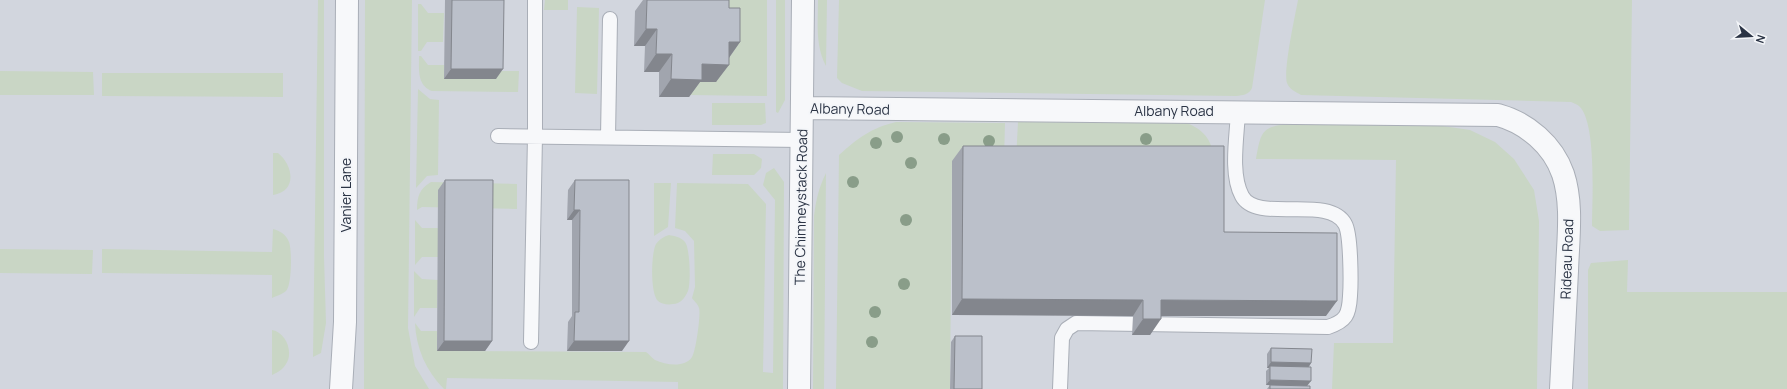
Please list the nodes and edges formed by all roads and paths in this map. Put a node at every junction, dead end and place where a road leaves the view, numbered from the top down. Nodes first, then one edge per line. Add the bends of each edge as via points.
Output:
1 (347, 0) edge
2 (535, 0) edge
3 (803, 0) edge
4 (610, 19) dead end
5 (802, 108) junction
6 (1238, 112) junction
7 (498, 136) dead end
8 (535, 136) junction
9 (608, 137) junction
10 (1539, 138) joint
11 (802, 140) junction
12 (531, 342) dead end
13 (341, 389) edge
14 (799, 389) edge
15 (1060, 389) edge
16 (1561, 389) edge

1 - 13 street, Vanier Lane via 345,322
2 - 8 lane
3 - 5 street, The Chimneystack Road
4 - 9 lane
5 - 6 street, Albany Road
5 - 11 street, The Chimneystack Road
6 - 10 street, Albany Road via 1498,115 1516,122
6 - 15 lane via 1235,160 1237,182 1242,197 1252,205 1275,210 1328,211 1338,215 1346,224 1350,296 1347,314 1340,323 1328,327 1076,323 1067,329 1062,338
7 - 8 lane
8 - 9 lane
8 - 12 lane
9 - 11 lane
10 - 16 street, Rideau Road via 1558,163 1568,191 1568,249
11 - 14 street, The Chimneystack Road

